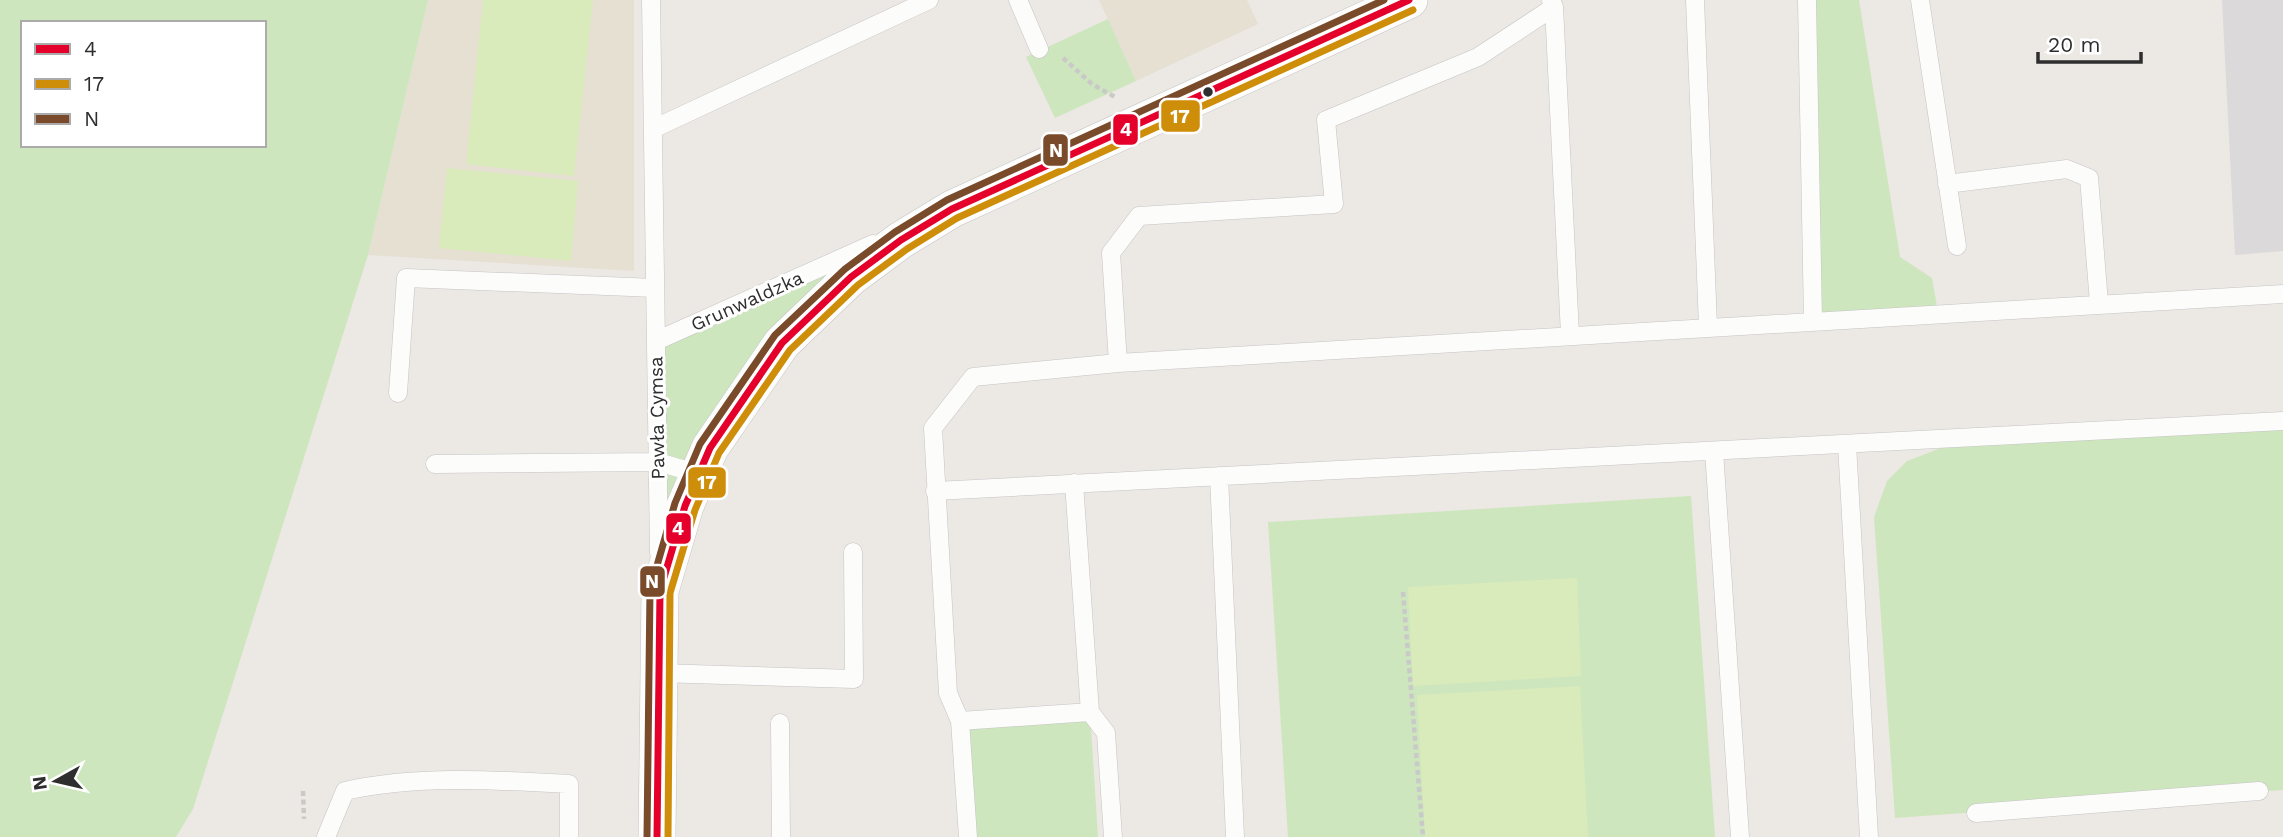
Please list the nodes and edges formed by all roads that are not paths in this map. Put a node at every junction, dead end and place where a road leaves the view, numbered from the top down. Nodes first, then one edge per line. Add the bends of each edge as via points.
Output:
1 (651, 0) edge
2 (929, 0) edge
3 (1018, 0) edge
4 (1409, 0) edge
5 (1695, 0) edge
6 (1807, 0) edge
7 (1920, 0) edge
8 (1553, 3) edge
9 (1040, 49) road end
10 (653, 128) junction
11 (1947, 184) junction
12 (952, 209) junction
13 (1957, 246) dead end
14 (655, 288) junction
15 (2283, 294) edge
16 (2099, 303) junction
17 (1813, 320) junction
18 (1708, 326) junction
19 (1570, 335) junction
20 (656, 341) junction
21 (1118, 363) junction
22 (398, 393) dead end
23 (2283, 421) edge
24 (1847, 444) junction
25 (1714, 451) junction
26 (658, 462) junction
27 (435, 464) dead end
28 (699, 474) junction
29 (1219, 476) junction
30 (1074, 483) junction
31 (935, 491) junction
32 (853, 552) dead end
33 (660, 592) junction
34 (659, 673) junction
35 (1090, 712) junction
36 (960, 721) junction
37 (780, 723) dead end
38 (2259, 791) dead end
39 (1976, 813) dead end
40 (326, 837) edge
41 (569, 837) edge
42 (657, 837) edge
43 (781, 837) edge
44 (968, 837) edge
45 (1113, 837) edge
46 (1235, 837) edge
47 (1741, 837) edge
48 (1869, 837) edge

1 - 10 lane, Pawła Cymsa
2 - 10 lane
3 - 9 lane
4 - 12 street, Grunwaldzka
5 - 18 lane
6 - 17 lane
7 - 11 lane
8 - 19 lane
8 - 21 lane via 1478,57 1326,120 1334,204 1139,216 1111,253
10 - 14 lane, Pawła Cymsa
11 - 13 lane
11 - 16 lane via 2067,169 2089,178
12 - 20 lane, Grunwaldzka
12 - 28 street, Grunwaldzka via 851,277 782,343 710,448
14 - 20 lane, Pawła Cymsa
14 - 22 lane via 406,278
15 - 16 lane
16 - 17 lane
17 - 18 lane
18 - 19 lane
19 - 21 lane
20 - 26 lane, Pawła Cymsa
21 - 31 lane via 973,377 933,428
23 - 24 lane
24 - 25 lane
24 - 48 lane
25 - 29 lane
25 - 47 lane
26 - 27 lane
26 - 28 lane
26 - 33 lane, Pawła Cymsa
28 - 33 street, Grunwaldzka
29 - 30 lane
29 - 46 lane
30 - 31 lane
30 - 35 lane
31 - 36 lane via 948,693
32 - 34 lane via 853,679
33 - 34 street, Pawła Cymsa
34 - 42 street, Pawła Cymsa
35 - 36 lane
35 - 45 lane via 1106,733
36 - 44 lane
37 - 43 lane
38 - 39 lane
40 - 41 lane via 345,791 370,785 536,782 569,784

